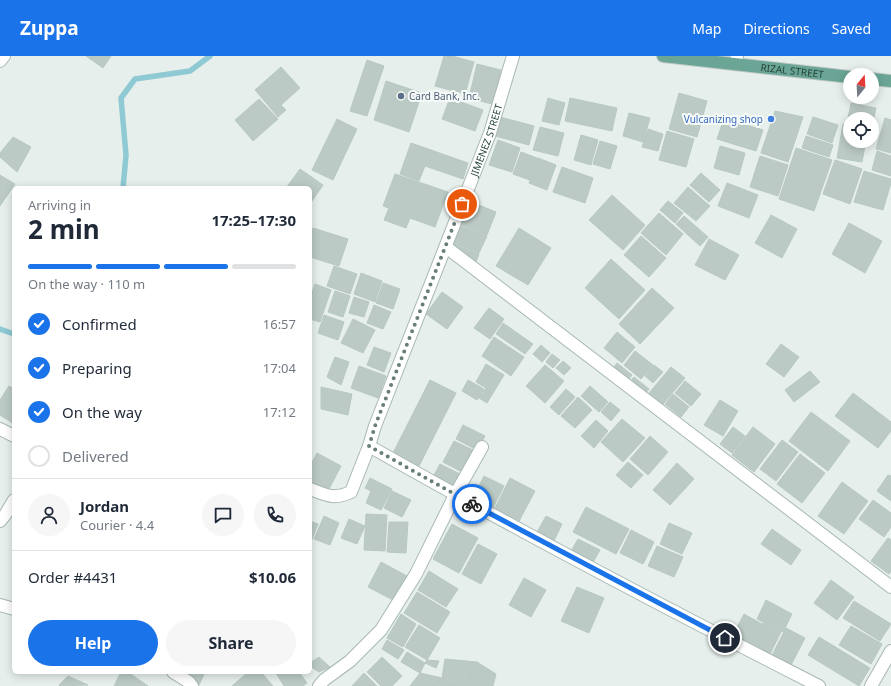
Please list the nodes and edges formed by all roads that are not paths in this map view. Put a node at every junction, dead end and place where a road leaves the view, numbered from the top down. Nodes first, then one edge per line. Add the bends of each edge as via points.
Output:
1 (4, 56) edge
2 (513, 56) edge
3 (662, 56) edge
4 (736, 60) edge
5 (0, 61) edge
6 (843, 76) edge
7 (879, 80) edge
8 (891, 82) edge
9 (446, 247) junction
10 (0, 429) edge
11 (12, 435) edge
12 (369, 446) junction
13 (482, 447) dead end
14 (312, 490) edge
15 (455, 495) junction
16 (12, 504) edge
17 (0, 522) edge
18 (891, 587) edge
19 (0, 605) edge
20 (12, 608) edge
21 (891, 651) edge
22 (176, 674) edge
23 (192, 686) edge
24 (319, 686) edge
25 (819, 686) edge
26 (871, 686) edge

1 - 5 street
2 - 9 street, JIMENEZ STREET via 490,133
3 - 4 main road, RIZAL STREET
4 - 6 main road, RIZAL STREET
7 - 8 main road
9 - 12 street, JIMENEZ STREET
9 - 18 street
10 - 11 street
12 - 14 street, JIMENEZ STREET via 351,492 330,497
12 - 15 street
13 - 15 street
15 - 24 street via 416,574 381,630 350,661
15 - 25 street via 711,632
16 - 17 street
19 - 20 street
21 - 26 street
22 - 23 street

